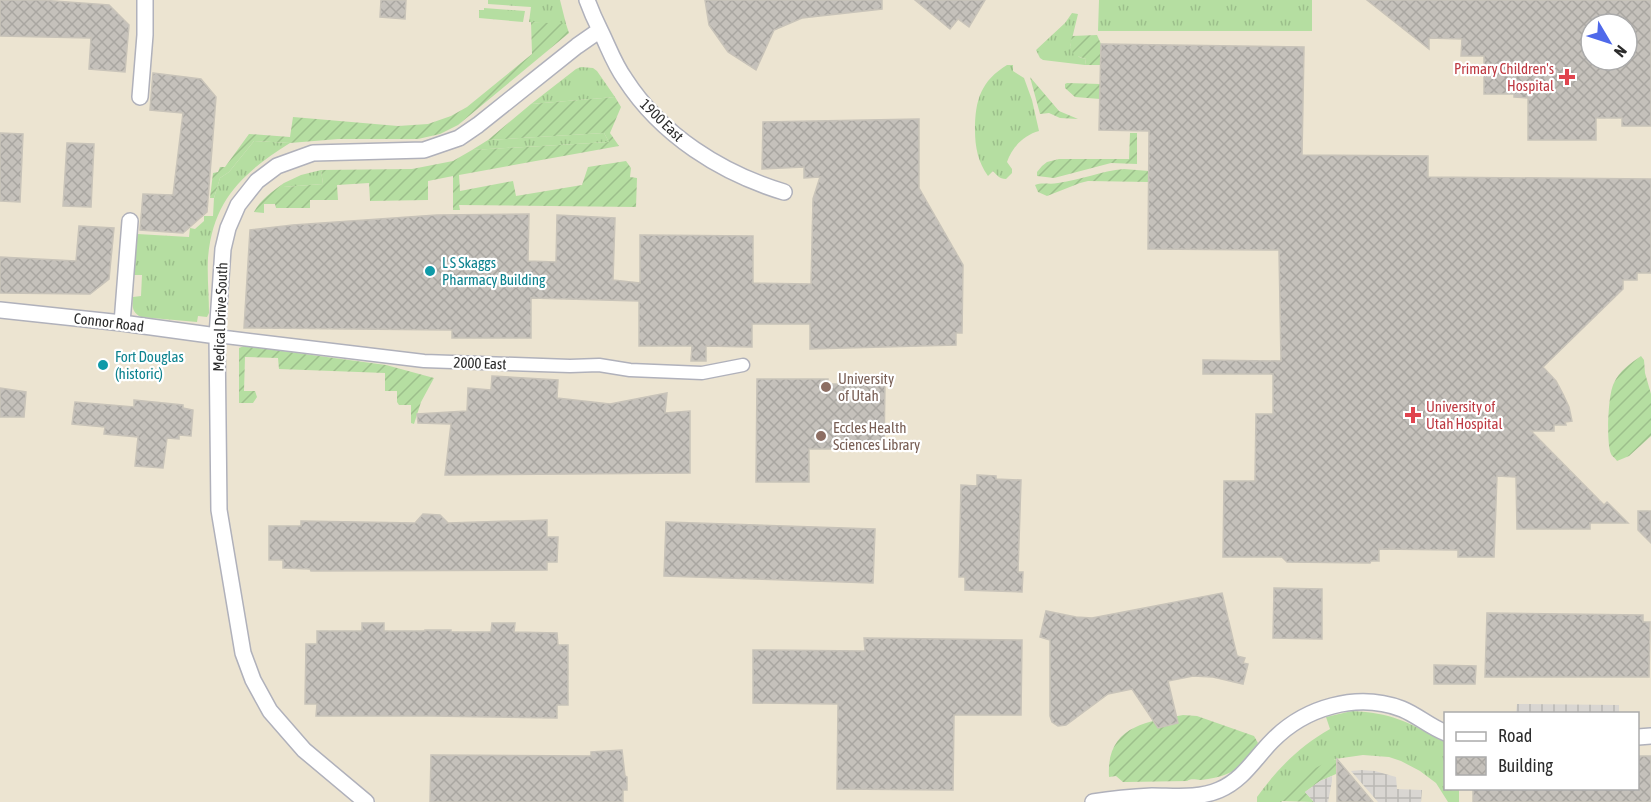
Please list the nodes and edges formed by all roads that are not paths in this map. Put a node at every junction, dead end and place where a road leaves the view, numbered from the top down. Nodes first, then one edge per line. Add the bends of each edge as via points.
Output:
1 (145, 0) edge
2 (588, 0) edge
3 (600, 30) junction
4 (140, 97) dead end
5 (784, 192) dead end
6 (130, 221) dead end
7 (0, 310) edge
8 (122, 323) junction
9 (217, 336) junction
10 (743, 365) dead end
11 (1444, 732) edge
12 (366, 802) edge
13 (1093, 802) edge

1 - 4 street
2 - 3 street, 1900 East
3 - 5 street, 1900 East via 624,78 651,113 674,134 743,177
3 - 9 street, Medical Drive South via 459,138 424,150 313,153 277,166 257,181 238,205 228,228
6 - 8 street
7 - 8 street, Connor Road
8 - 9 street, Connor Road
9 - 10 street, 2000 East via 424,360 599,365 702,373
9 - 12 street, Medical Drive South via 219,510 243,653 270,711 304,750
11 - 13 street via 1386,704 1335,705 1290,725 1238,779 1218,790 1198,796

